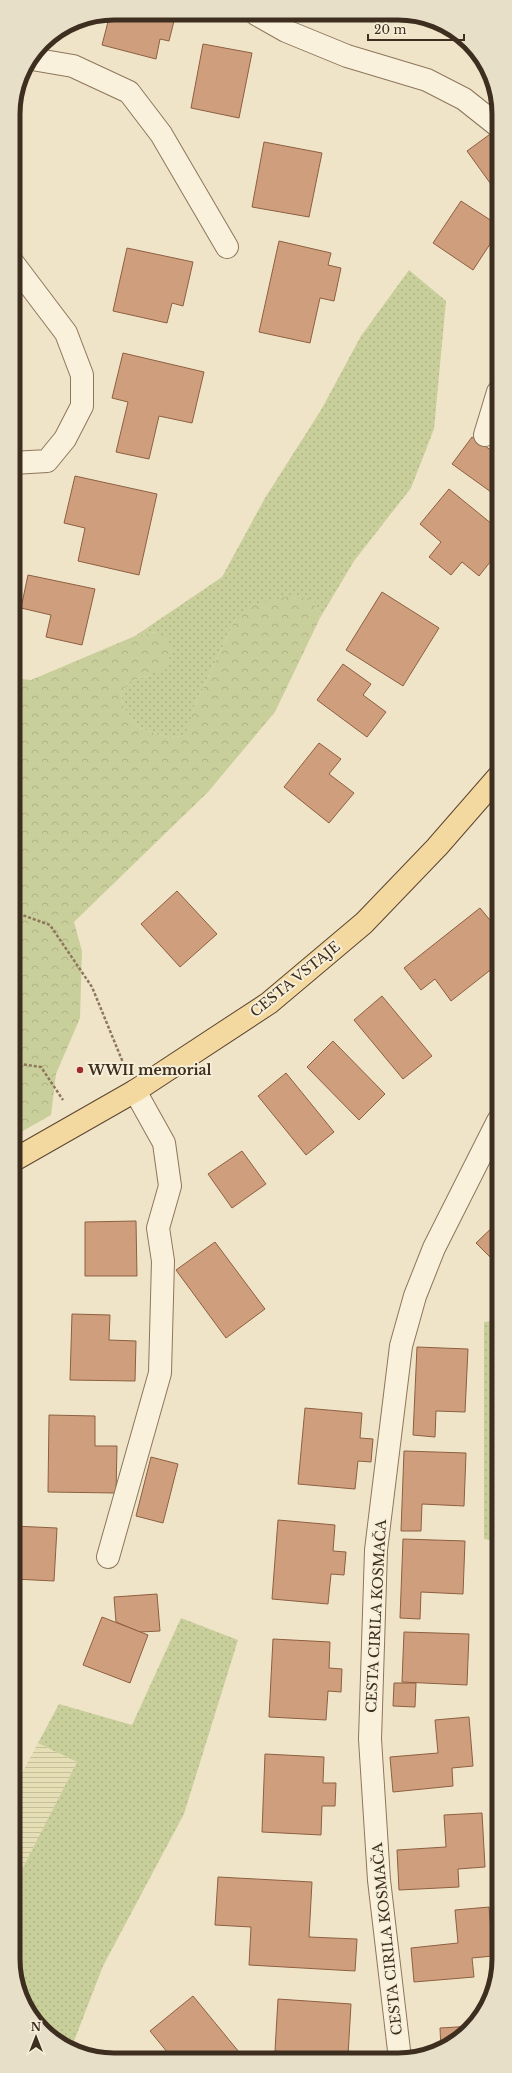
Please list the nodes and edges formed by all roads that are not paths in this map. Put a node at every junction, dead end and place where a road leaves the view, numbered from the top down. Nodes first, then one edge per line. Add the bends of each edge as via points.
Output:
1 (267, 20) edge
2 (38, 60) edge
3 (492, 121) edge
4 (227, 247) dead end
5 (20, 272) edge
6 (492, 412) edge
7 (485, 435) dead end
8 (20, 463) edge
9 (492, 784) edge
10 (135, 1091) junction
11 (492, 1133) edge
12 (20, 1157) edge
13 (108, 1557) dead end
14 (399, 2053) edge

1 - 3 street via 286,31 347,56 427,80 464,99
2 - 4 street via 73,66 129,92 161,134
5 - 8 street via 66,333 82,375 82,406 65,439 47,461
6 - 7 street
9 - 10 main road, CESTA VSTAJE via 437,847 364,923 269,1003
10 - 12 main road, CESTA VSTAJE
10 - 13 street via 164,1143 170,1186 158,1228 163,1261 160,1374
11 - 14 street, CESTA CIRILA KOSMAČA via 434,1248 415,1296 401,1346 376,1550 370,1739 379,1880

